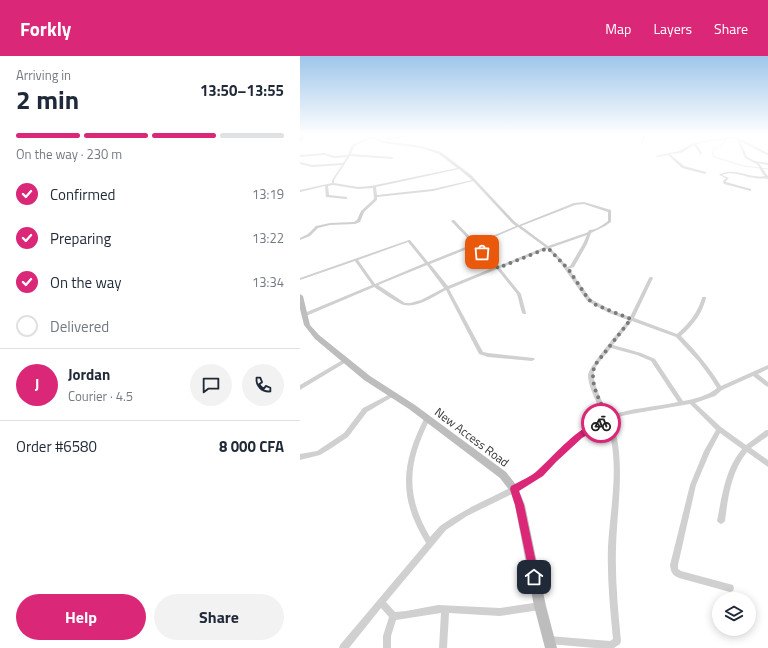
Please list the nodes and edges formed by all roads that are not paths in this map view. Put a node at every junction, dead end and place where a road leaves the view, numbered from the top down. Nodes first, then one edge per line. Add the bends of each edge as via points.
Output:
1 (452, 162) edge
2 (677, 162) edge
3 (754, 162) joint
4 (300, 163) edge
5 (344, 164) joint
6 (768, 164) edge
7 (460, 168) junction
8 (705, 173) dead end
9 (767, 177) edge
10 (474, 180) junction
11 (333, 184) junction
12 (327, 186) junction
13 (374, 186) junction
14 (750, 190) dead end
15 (300, 191) edge
16 (376, 196) junction
17 (346, 198) dead end
18 (453, 221) dead end
19 (518, 226) junction
20 (590, 231) junction
21 (300, 238) edge
22 (474, 245) junction
23 (548, 248) junction
24 (356, 260) junction
25 (427, 264) junction
26 (498, 268) junction
27 (568, 268) junction
28 (651, 278) dead end
29 (300, 279) edge
30 (374, 285) junction
31 (447, 288) junction
32 (300, 296) edge
33 (704, 298) dead end
34 (524, 314) dead end
35 (304, 315) junction
36 (631, 319) junction
37 (678, 336) junction
38 (610, 346) junction
39 (532, 359) dead end
40 (346, 360) junction
41 (768, 367) edge
42 (754, 374) junction
43 (768, 385) edge
44 (300, 388) edge
45 (720, 389) junction
46 (392, 395) junction
47 (691, 402) junction
48 (681, 403) junction
49 (427, 419) junction
50 (609, 419) junction
51 (719, 429) junction
52 (768, 432) edge
53 (745, 450) junction
54 (300, 457) edge
55 (768, 464) edge
56 (514, 489) junction
57 (721, 521) dead end
58 (430, 543) junction
59 (730, 588) dead end
60 (382, 603) junction
61 (540, 606) junction
62 (445, 609) junction
63 (393, 616) junction
64 (550, 644) edge
65 (344, 648) edge
66 (387, 648) edge
67 (443, 648) edge

1 - 7 street
2 - 8 street via 683,167
3 - 6 street
3 - 9 street
4 - 5 street via 312,166
5 - 11 street
7 - 10 street
7 - 13 street
9 - 14 street via 730,172 720,174 728,178 725,183
10 - 16 street via 433,190
10 - 19 street
11 - 12 street
11 - 13 street via 358,188
12 - 15 street
12 - 17 street via 329,197
13 - 16 street
16 - 21 street via 362,212 358,222 317,227 309,235
18 - 22 street
19 - 20 street via 577,203 610,211 610,221
19 - 22 street
19 - 23 street
20 - 23 street
20 - 27 street via 590,237 574,259 572,267
22 - 25 street
22 - 26 street
23 - 26 street
23 - 27 street
24 - 25 street via 409,241
24 - 29 street
24 - 30 street
25 - 30 street
25 - 31 street
26 - 31 street
26 - 34 street via 519,294
27 - 36 street via 589,300
28 - 36 street
30 - 31 street via 404,304 422,300
30 - 35 street
31 - 39 street via 481,352 488,355
32 - 35 main road, New Access Road
33 - 37 street via 697,318
35 - 40 main road, New Access Road via 307,325 317,337
36 - 37 street
36 - 38 street
37 - 45 street
38 - 48 street via 653,360
38 - 50 street via 591,374 594,387
40 - 44 street
40 - 46 main road, New Access Road
41 - 42 street
42 - 43 street
42 - 45 street
45 - 47 street via 713,395
46 - 49 main road, New Access Road
46 - 54 street via 365,410 346,435 318,452
47 - 48 street
47 - 51 street
48 - 50 street
49 - 56 main road, New Access Road via 463,443 503,475
49 - 58 street via 419,433 410,462 408,479 410,500 416,518
50 - 56 street via 579,436 540,474
50 - 64 street via 614,438 616,471 612,590 617,641 611,645
51 - 53 street
51 - 59 street via 693,485 674,565 675,571 679,574
52 - 53 street
53 - 55 street
53 - 57 street via 731,475
56 - 58 street via 486,501 454,520
56 - 61 main road, New Access Road via 520,505
58 - 60 street
60 - 63 street
60 - 65 street
61 - 62 street via 500,612
61 - 64 main road, New Access Road
62 - 63 street
62 - 67 street
63 - 66 street via 387,636

